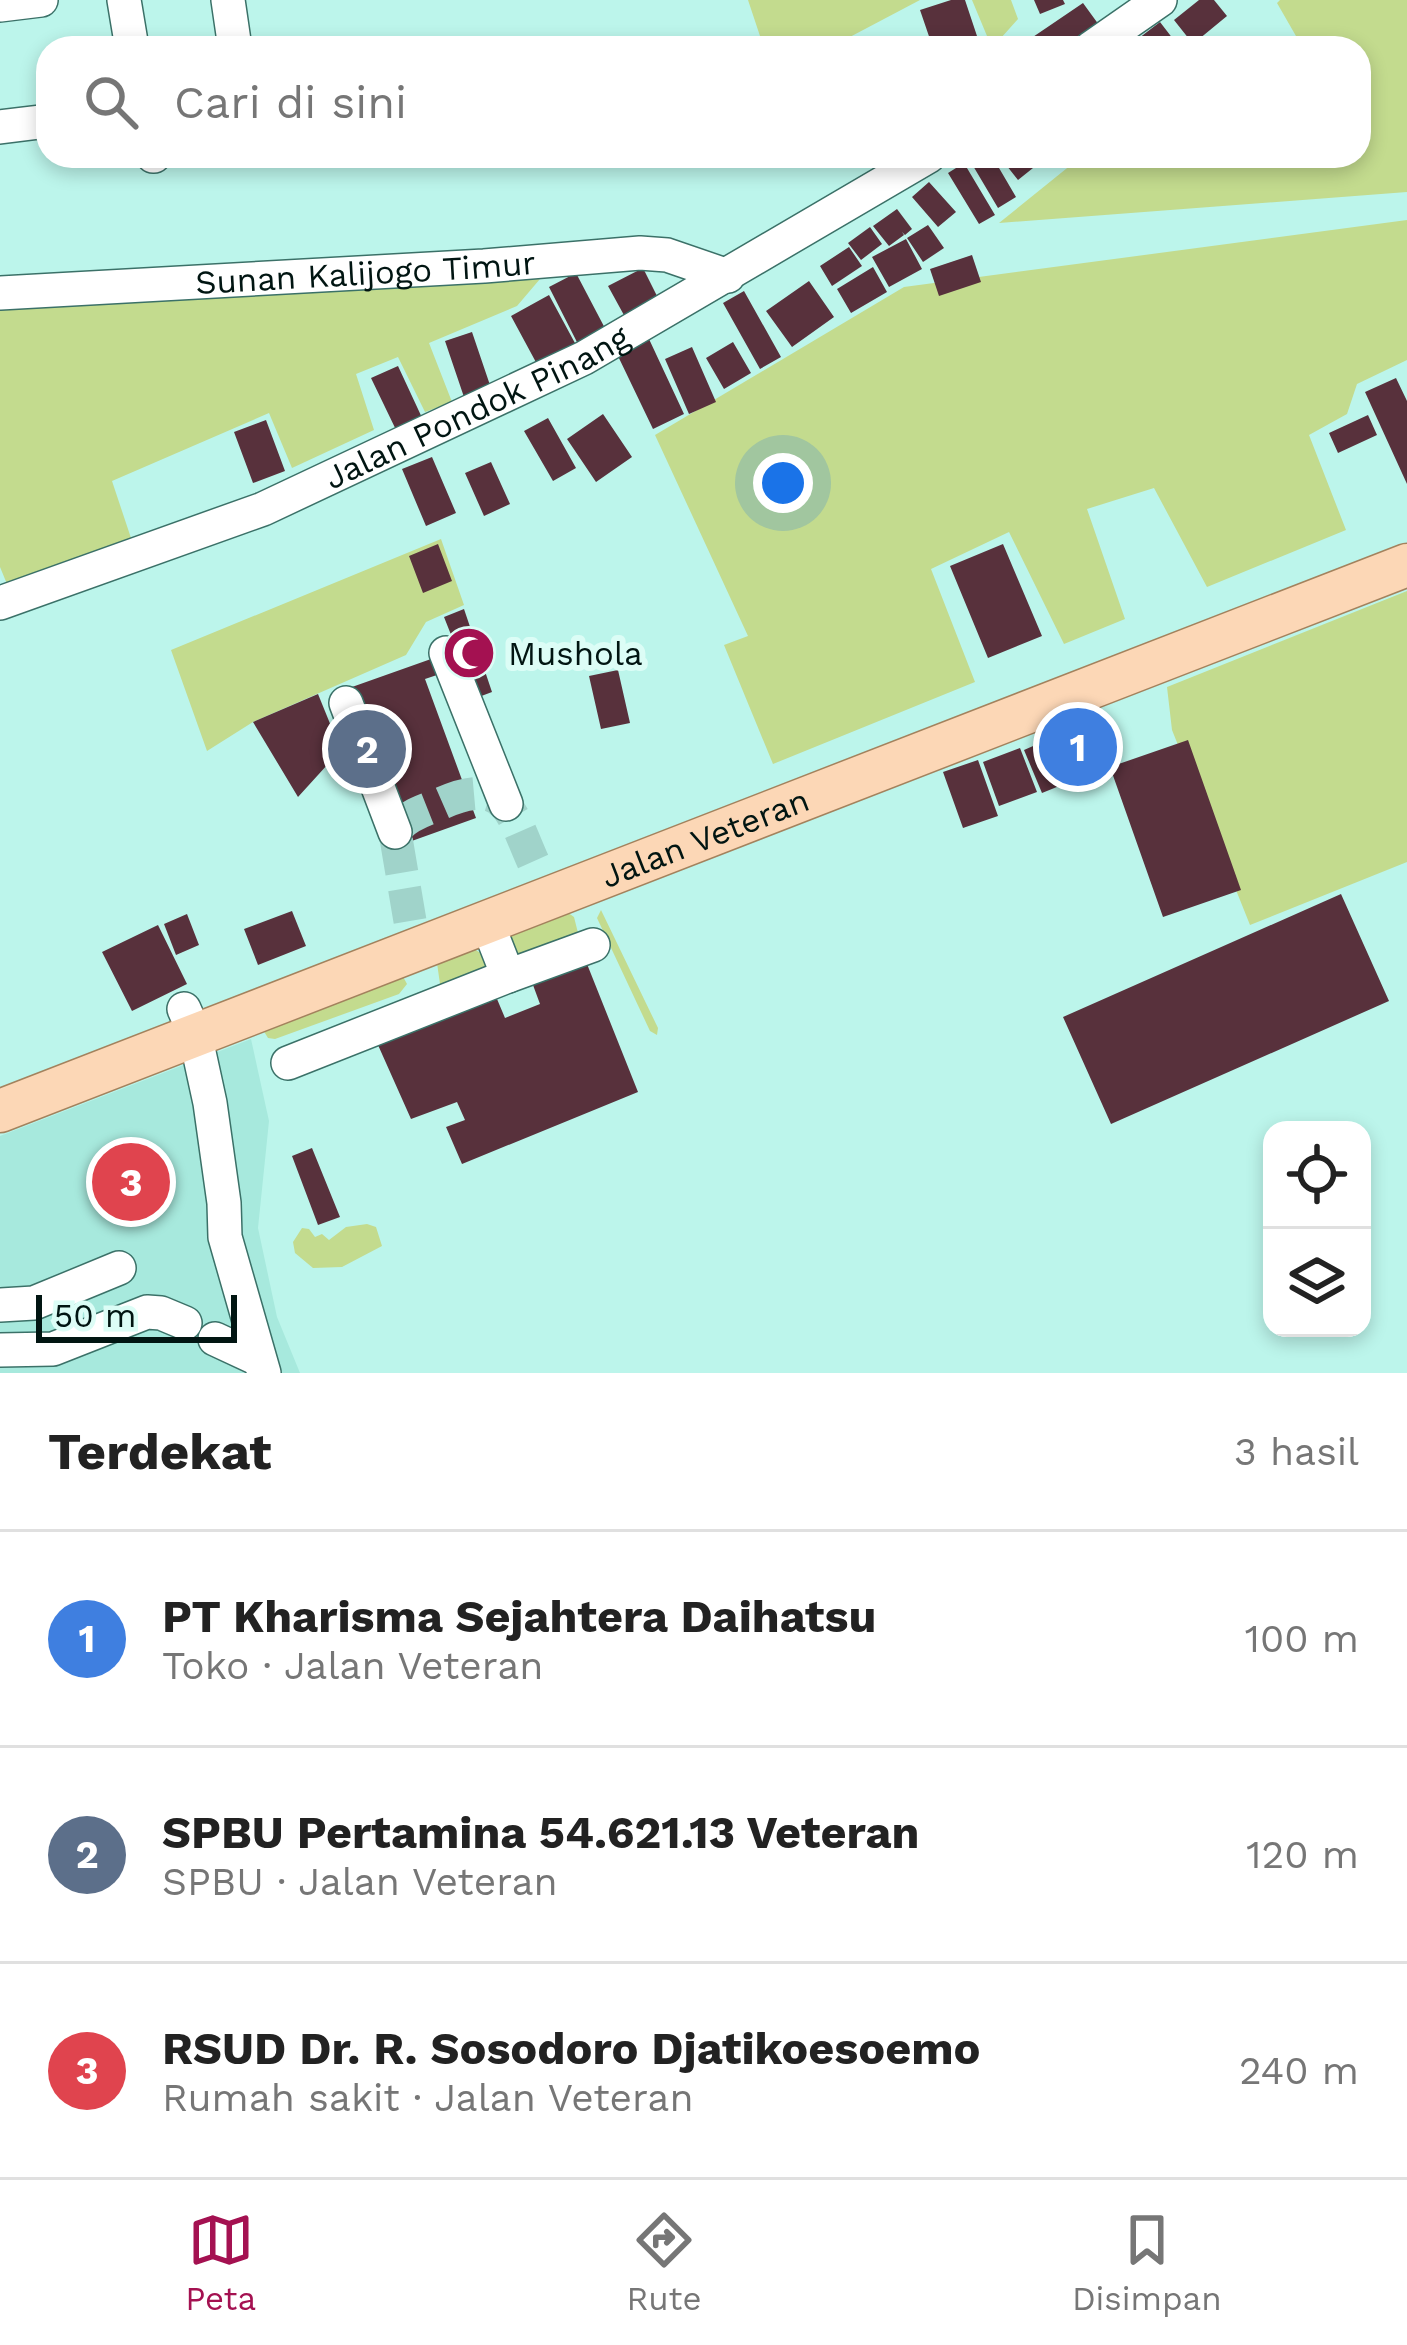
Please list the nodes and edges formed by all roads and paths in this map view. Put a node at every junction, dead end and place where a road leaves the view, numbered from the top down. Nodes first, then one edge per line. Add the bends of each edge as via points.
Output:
1 (40, 0) edge
2 (124, 0) edge
3 (228, 0) edge
4 (1160, 0) edge
5 (0, 4) edge
6 (129, 36) edge
7 (233, 36) edge
8 (1108, 36) edge
9 (36, 122) edge
10 (0, 127) edge
11 (909, 168) edge
12 (728, 276) junction
13 (0, 293) edge
14 (1407, 537) edge
15 (1407, 565) edge
16 (0, 603) edge
17 (1260, 608) junction
18 (446, 653) dead end
19 (346, 704) dead end
20 (506, 804) dead end
21 (394, 832) dead end
22 (486, 920) junction
23 (593, 945) dead end
24 (508, 976) junction
25 (190, 1022) junction
26 (288, 1063) dead end
27 (0, 1081) edge
28 (0, 1111) edge
29 (119, 1268) dead end
30 (0, 1305) edge
31 (0, 1349) edge
32 (261, 1366) edge

1 - 5 street
2 - 6 street
3 - 7 street
4 - 8 street
9 - 10 street
11 - 12 street, Jalan Pondok Pinang
12 - 13 street, Sunan Kalijogo Timur via 640,253
12 - 16 street, Jalan Pondok Pinang via 584,358 263,508
14 - 17 main road, Jalan Veteran
15 - 17 main road, Jalan Veteran
17 - 22 main road, Jalan Veteran
17 - 25 main road, Jalan Veteran
18 - 20 street
19 - 21 street
22 - 24 street
22 - 25 main road, Jalan Veteran
23 - 24 street
24 - 26 street
25 - 27 main road, Jalan Veteran
25 - 28 main road, Jalan Veteran
25 - 32 street via 225,1237
29 - 30 street via 34,1303
30 - 31 street via 8,1328
31 - 32 street via 53,1349 147,1312

